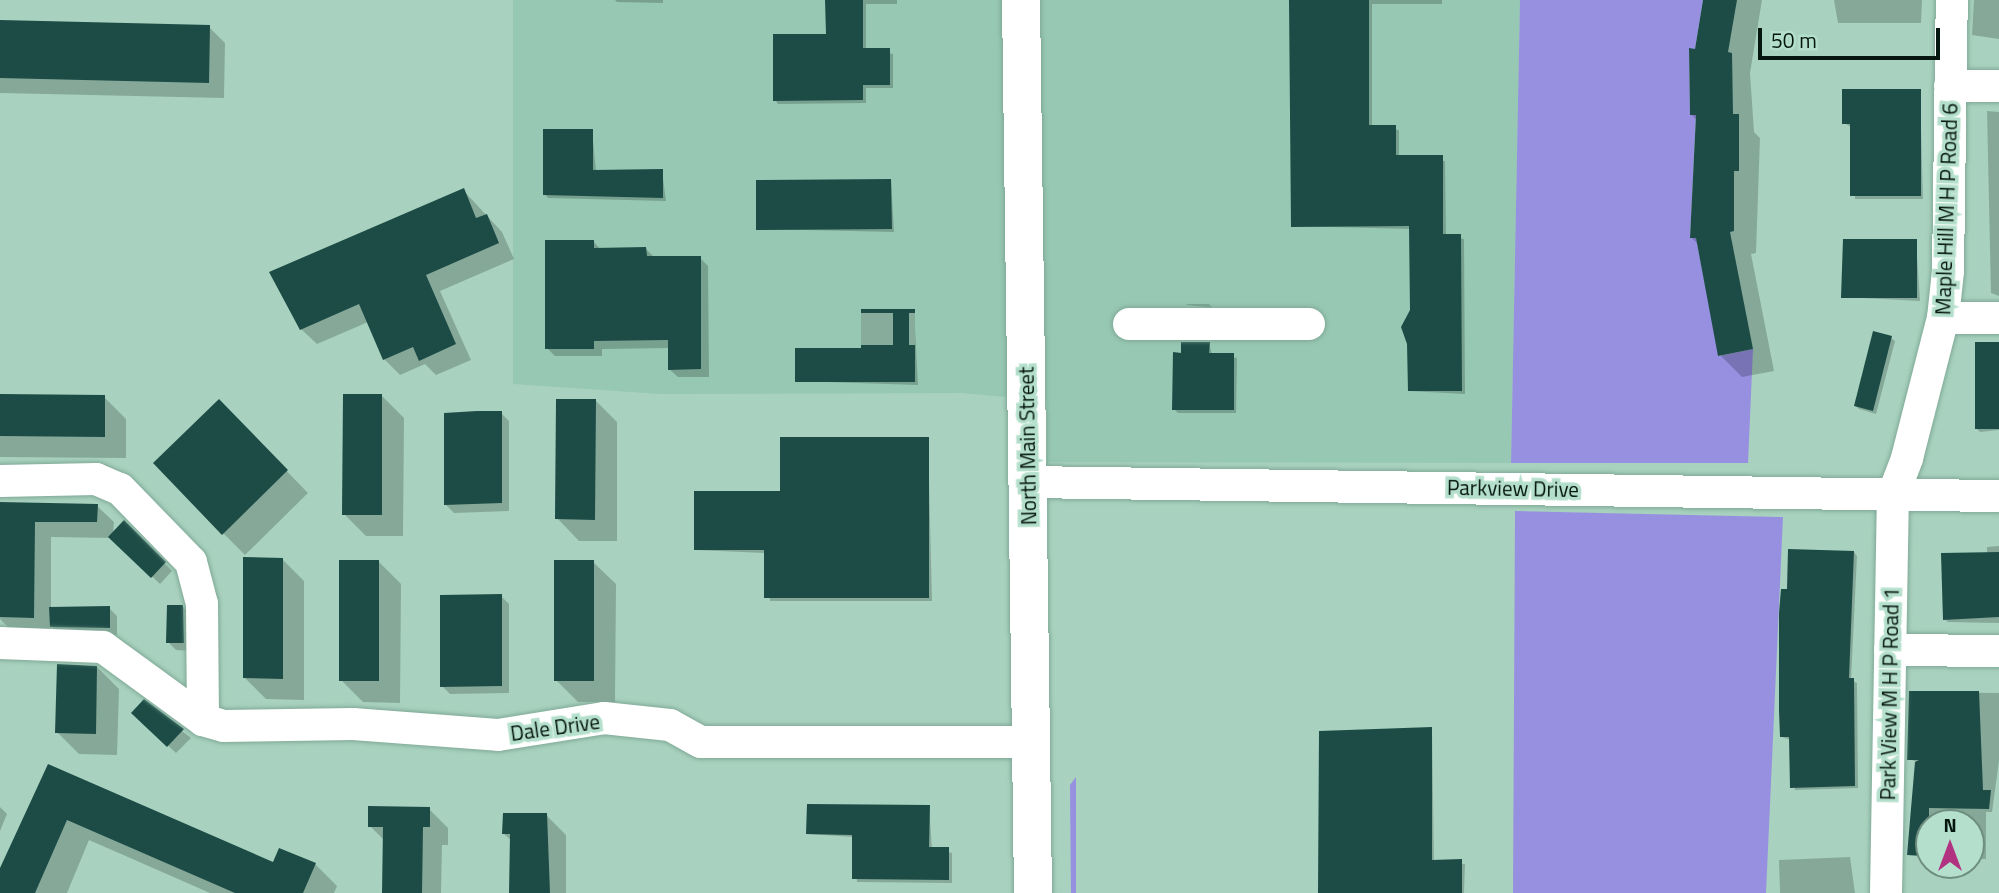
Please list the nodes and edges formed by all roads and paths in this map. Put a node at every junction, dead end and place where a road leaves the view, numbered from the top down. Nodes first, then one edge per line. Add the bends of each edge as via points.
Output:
1 (1021, 0) edge
2 (1952, 0) edge
3 (1950, 86) junction
4 (1999, 86) edge
5 (1943, 318) junction
6 (1999, 318) edge
7 (1129, 324) dead end
8 (1308, 324) dead end
9 (0, 481) edge
10 (1027, 482) junction
11 (1893, 495) junction
12 (1999, 496) edge
13 (0, 643) edge
14 (1889, 650) junction
15 (1999, 651) edge
16 (203, 720) junction
17 (1031, 741) junction
18 (1033, 893) edge
19 (1886, 893) edge

1 - 10 main road, North Main Street
2 - 3 street, Maple Hill M H P Road 6
3 - 4 street
3 - 5 street, Maple Hill M H P Road 6
5 - 6 street
5 - 11 street, Maple Hill M H P Road 6
7 - 8 street
9 - 16 street via 85,479 108,484 142,510 191,562 202,604
10 - 11 street, Parkview Drive
10 - 17 main road, North Main Street
11 - 12 street, Parkview Drive
11 - 14 street, Park View M H P Road 1
13 - 16 street, Dale Drive via 103,647
14 - 15 street
14 - 19 street, Park View M H P Road 1
16 - 17 street, Dale Drive via 224,726 353,724 498,735 604,718 670,725 701,741
17 - 18 main road, North Main Street

